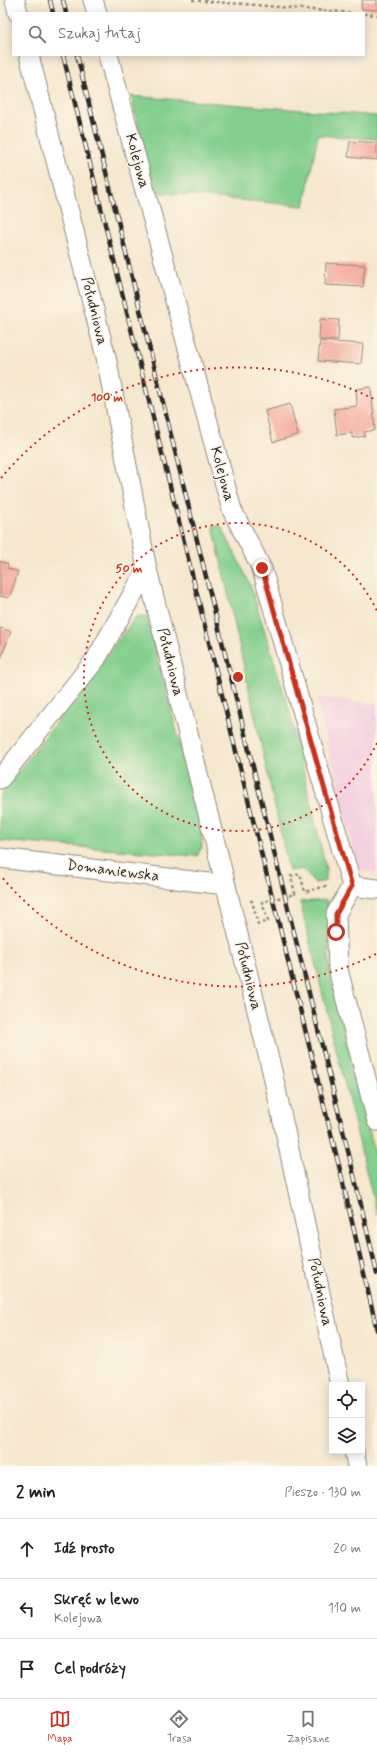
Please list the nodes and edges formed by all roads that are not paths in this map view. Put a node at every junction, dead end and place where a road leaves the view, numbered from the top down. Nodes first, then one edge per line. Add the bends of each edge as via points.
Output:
1 (15, 0) edge
2 (93, 0) edge
3 (18, 12) edge
4 (97, 12) edge
5 (29, 56) edge
6 (108, 56) edge
7 (147, 569) junction
8 (0, 778) edge
9 (0, 858) edge
10 (226, 885) junction
11 (352, 886) junction
12 (377, 889) edge
13 (377, 1122) edge
14 (339, 1382) edge
15 (355, 1454) edge
16 (357, 1466) edge

1 - 3 street
2 - 4 street
5 - 7 street, Południowa via 106,356
6 - 11 street, Kolejowa via 232,510 262,568
7 - 8 street via 96,659
7 - 10 street, Południowa
9 - 10 street, Domaniewska
10 - 14 street, Południowa via 272,1071
11 - 12 street
11 - 13 street via 336,914 338,969
15 - 16 street

